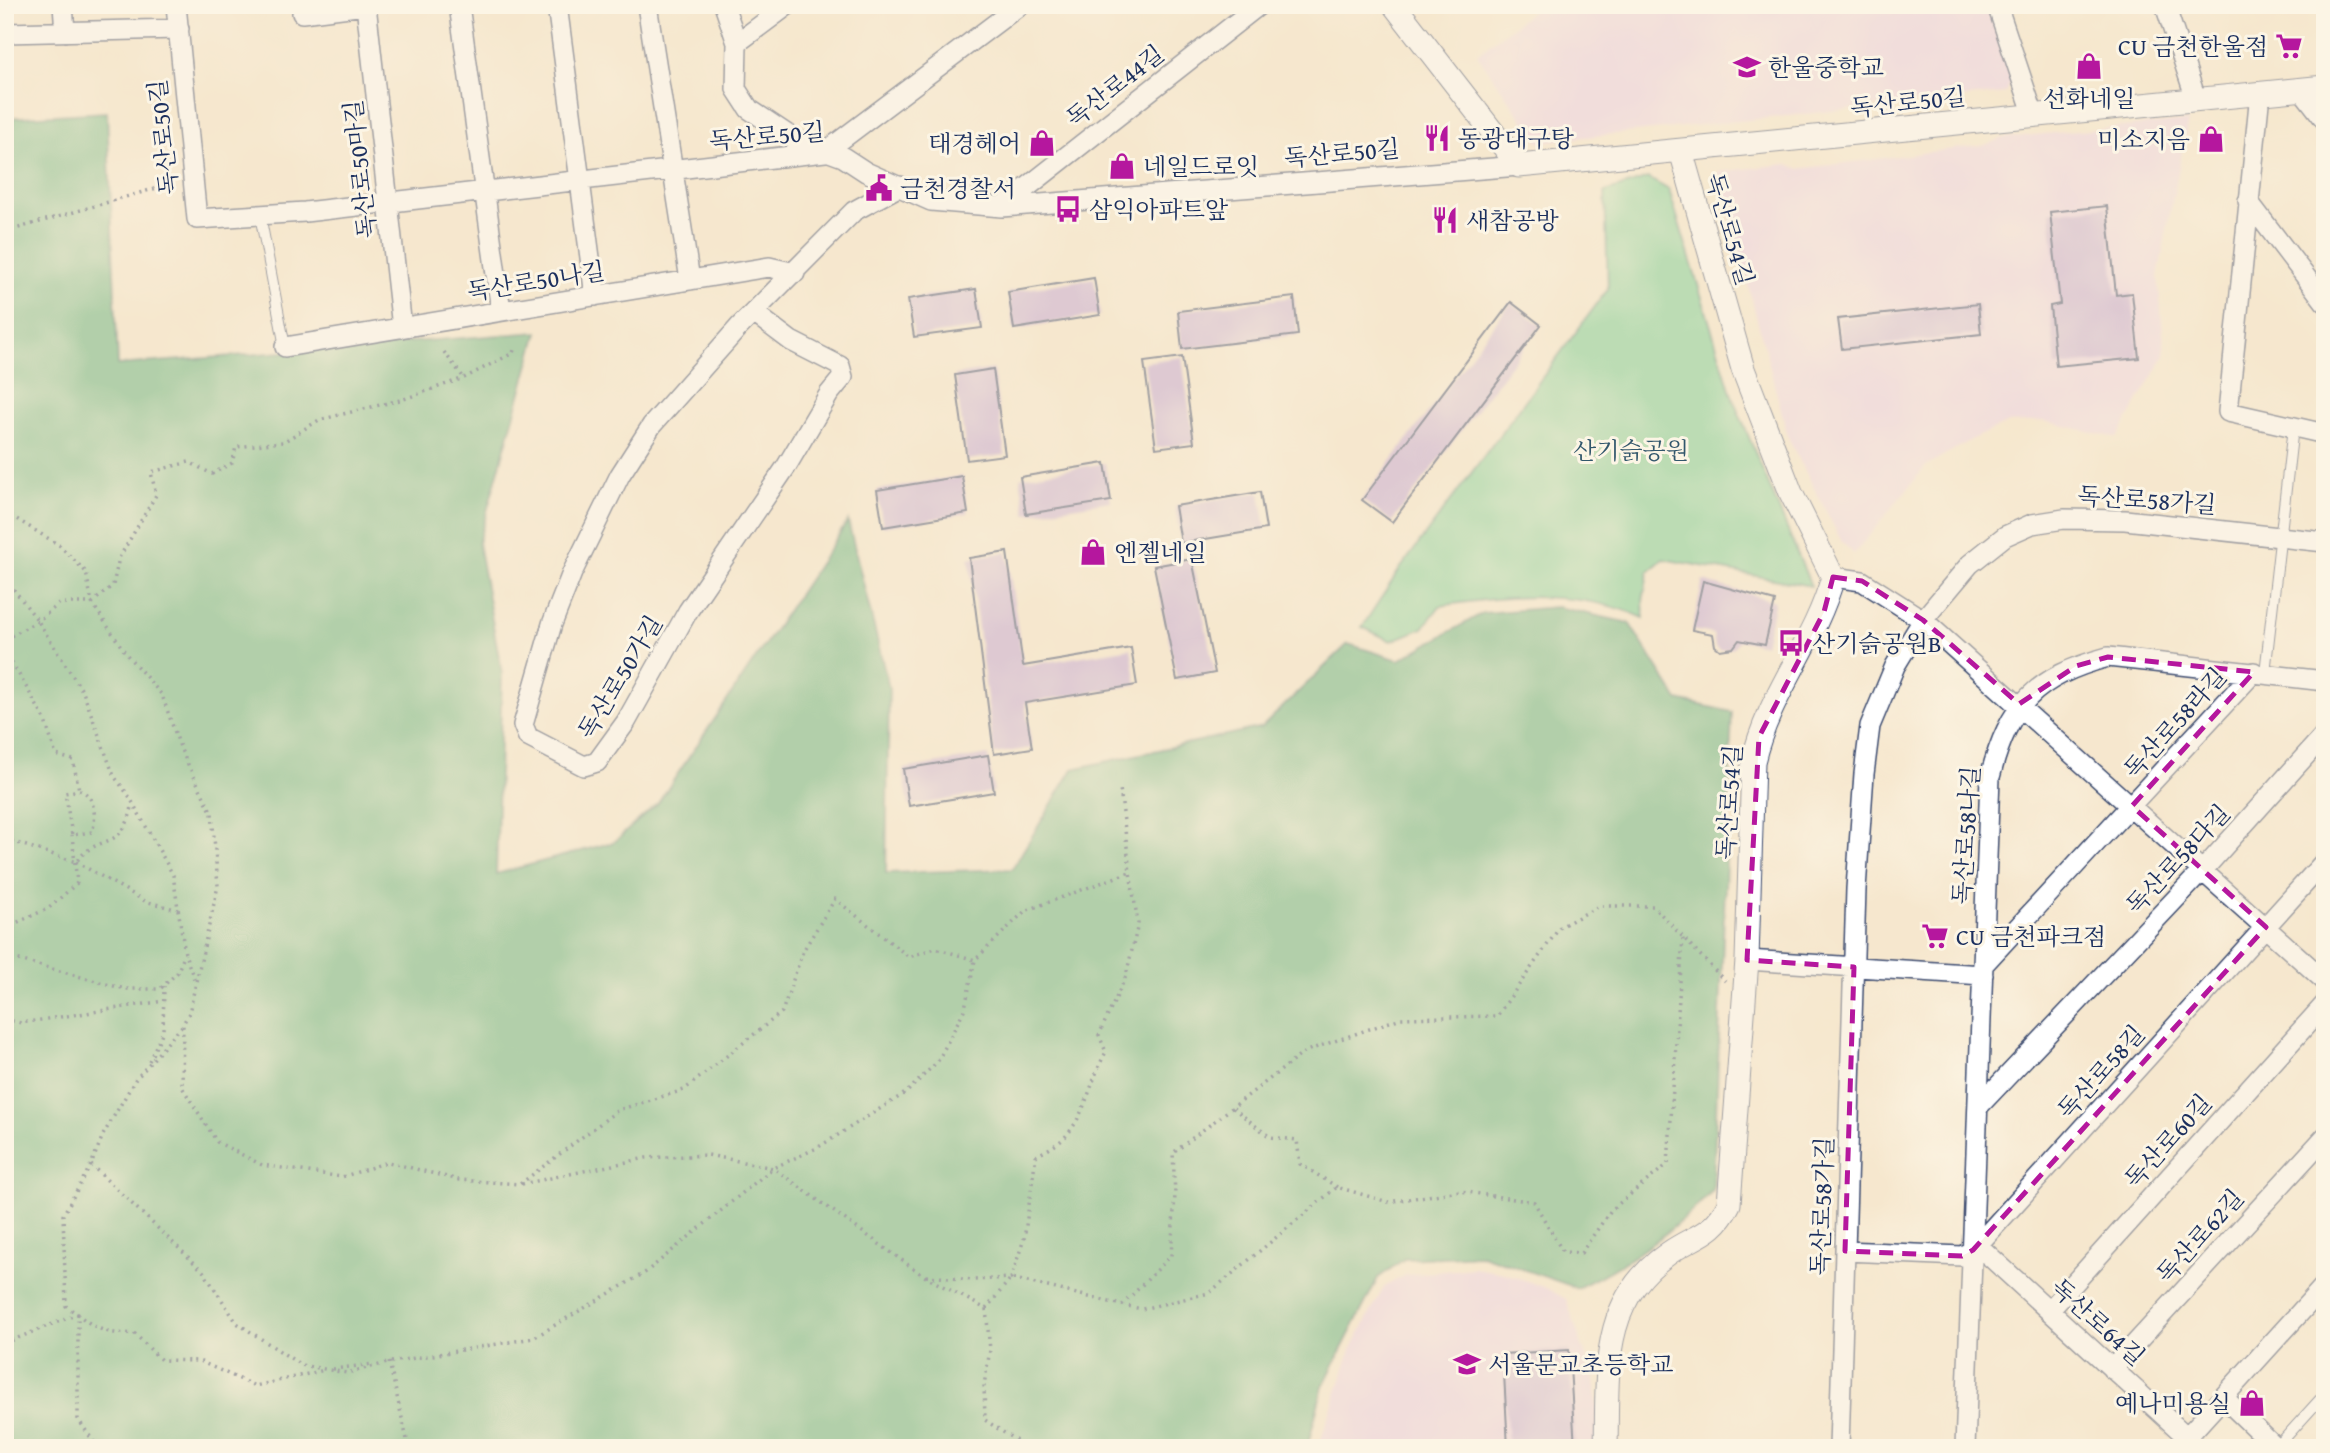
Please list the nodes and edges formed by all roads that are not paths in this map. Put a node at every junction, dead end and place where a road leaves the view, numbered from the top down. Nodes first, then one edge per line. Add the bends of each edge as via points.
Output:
1 (63, 5) edge
2 (176, 5) edge
3 (365, 5) edge
4 (459, 5) edge
5 (557, 5) edge
6 (647, 5) edge
7 (724, 5) edge
8 (788, 5) edge
9 (1020, 5) edge
10 (1259, 5) edge
11 (1394, 5) edge
12 (1997, 5) edge
13 (2165, 5) edge
14 (302, 12) dead end
15 (178, 29) junction
16 (65, 32) junction
17 (5, 33) edge
18 (737, 43) junction
19 (2325, 87) edge
20 (2301, 89) junction
21 (2260, 93) junction
22 (2196, 99) junction
23 (2034, 116) junction
24 (2325, 120) edge
25 (1681, 151) junction
26 (825, 152) junction
27 (1519, 166) junction
28 (673, 171) junction
29 (580, 181) junction
30 (900, 186) junction
31 (485, 192) junction
32 (2248, 201) junction
33 (388, 203) junction
34 (1002, 207) junction
35 (260, 215) junction
36 (795, 273) junction
37 (690, 280) junction
38 (2322, 293) edge
39 (595, 296) junction
40 (501, 311) junction
41 (754, 313) junction
42 (402, 328) junction
43 (285, 347) joint
44 (2293, 428) junction
45 (2325, 434) edge
46 (2280, 537) junction
47 (2325, 542) edge
48 (1833, 577) junction
49 (1923, 620) junction
50 (2259, 672) junction
51 (2325, 681) edge
52 (2019, 704) junction
53 (2325, 734) edge
54 (2132, 806) junction
55 (2325, 861) edge
56 (2203, 870) junction
57 (2266, 927) junction
58 (1747, 960) junction
59 (1854, 967) junction
60 (1983, 970) junction
61 (2325, 981) edge
62 (2325, 1004) edge
63 (1978, 1107) junction
64 (2325, 1137) edge
65 (1973, 1250) junction
66 (1845, 1251) junction
67 (2325, 1284) edge
68 (2049, 1311) junction
69 (2112, 1369) junction
70 (2324, 1395) edge
71 (2223, 1397) junction
72 (2182, 1442) edge
73 (1606, 1448) edge
74 (1839, 1448) edge
75 (1965, 1448) edge
76 (2276, 1448) edge

1 - 16 street
2 - 15 street, 독산로50길
3 - 14 street
3 - 33 street, 독산로50마길
4 - 31 street
5 - 29 street
6 - 28 street
7 - 18 street
8 - 18 street
9 - 26 street
10 - 34 street, 독산로44길
11 - 27 street
12 - 23 street
13 - 22 street
15 - 16 street
15 - 35 street, 독산로50길 via 197,219
16 - 17 street
18 - 26 street via 736,89 749,109 794,139
19 - 20 street, 독산로50길
20 - 21 street, 독산로50길
20 - 24 street
21 - 22 street, 독산로50길
21 - 32 street
22 - 23 street, 독산로50길
23 - 25 street, 독산로50길
25 - 27 street, 독산로50길
25 - 48 street, 독산로54길 via 1742,369 1791,493
26 - 28 street, 독산로50길
26 - 30 street, 독산로50길
27 - 34 street, 독산로50길
28 - 29 street, 독산로50길
28 - 37 street
29 - 31 street, 독산로50길
29 - 39 street
30 - 34 street, 독산로50길 via 931,201
30 - 36 street, 독산로50가길 via 854,211
31 - 33 street, 독산로50길
31 - 40 street
32 - 38 street
32 - 44 street via 2228,412
33 - 35 street, 독산로50길
33 - 42 street, 독산로50마길
35 - 43 lane
36 - 37 street, 독산로50나길 via 769,267
36 - 41 street, 독산로50가길
37 - 39 street, 독산로50나길
39 - 40 street, 독산로50나길
40 - 42 street, 독산로50나길
41 - 41 street, 독산로50가길 via 689,381 626,465 593,525 552,624 523,725 528,737 584,766 597,762 626,722 688,611 843,377 840,366 791,341
42 - 43 street, 독산로50나길
44 - 45 street
44 - 46 lane
46 - 47 street, 독산로58가길
46 - 49 street, 독산로58가길 via 2126,520 2064,519 2032,524 2005,536 1970,564
46 - 50 lane
48 - 49 street via 1863,581
48 - 58 street, 독산로54길 via 1824,612 1772,704 1756,750
49 - 52 street
49 - 59 street, 독산로58가길 via 1895,667 1870,726
50 - 51 street, 독산로58나길
50 - 52 street, 독산로58나길 via 2108,657 2076,666
50 - 54 street, 독산로58라길
52 - 54 street
52 - 60 street, 독산로58나길 via 2008,721 1990,776
53 - 56 street, 독산로58다길
54 - 56 street, 독산로58라길
54 - 60 street, 독산로58라길
55 - 57 street, 독산로58길
56 - 57 street
56 - 63 street, 독산로58다길
57 - 61 street
57 - 65 street, 독산로58길
58 - 59 street
58 - 73 street, 독산로54길 via 1729,1204 1715,1227 1647,1270 1633,1289 1611,1335
59 - 60 street
59 - 66 street, 독산로58가길
60 - 63 street, 독산로58나길
62 - 68 street, 독산로60길
63 - 65 street, 독산로58나길
64 - 69 street, 독산로62길
65 - 66 street via 1962,1256
65 - 68 street, 독산로64길 via 1985,1252
65 - 75 street, 독산로58나길
66 - 74 street, 독산로58가길
67 - 71 street, 독산로64길
68 - 69 street, 독산로64길
69 - 72 street, 독산로64길
70 - 76 lane
71 - 72 street, 독산로64길
71 - 76 street

